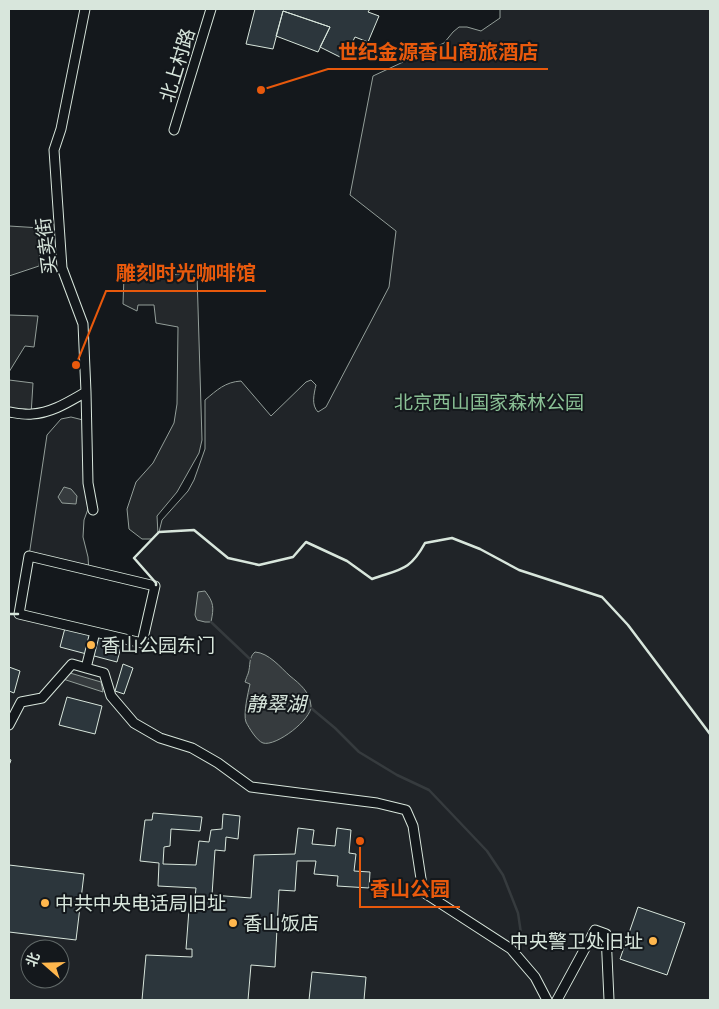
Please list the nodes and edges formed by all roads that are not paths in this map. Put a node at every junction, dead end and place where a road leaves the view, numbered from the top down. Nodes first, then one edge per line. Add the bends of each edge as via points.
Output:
1 (85, 9) edge
2 (212, 9) edge
3 (174, 130) dead end
4 (86, 392) junction
5 (9, 412) edge
6 (93, 510) dead end
7 (95, 632) junction
8 (86, 668) junction
9 (9, 725) edge
10 (547, 1000) edge
11 (557, 1000) edge
12 (609, 1000) edge

1 - 4 street, 买卖街 via 54,150 62,268 83,324
2 - 3 street, 北上村路
4 - 5 street via 46,412 31,415
4 - 6 street, 买卖街 via 88,483
7 - 7 street via 142,644 156,586 29,556 19,614
7 - 8 street
8 - 9 street via 72,664 42,698 21,702
8 - 10 street via 104,673 112,696 134,723 160,738 192,748 251,787 377,803 406,810 412,826 423,892 511,950 535,977
11 - 12 street via 595,930 606,934

